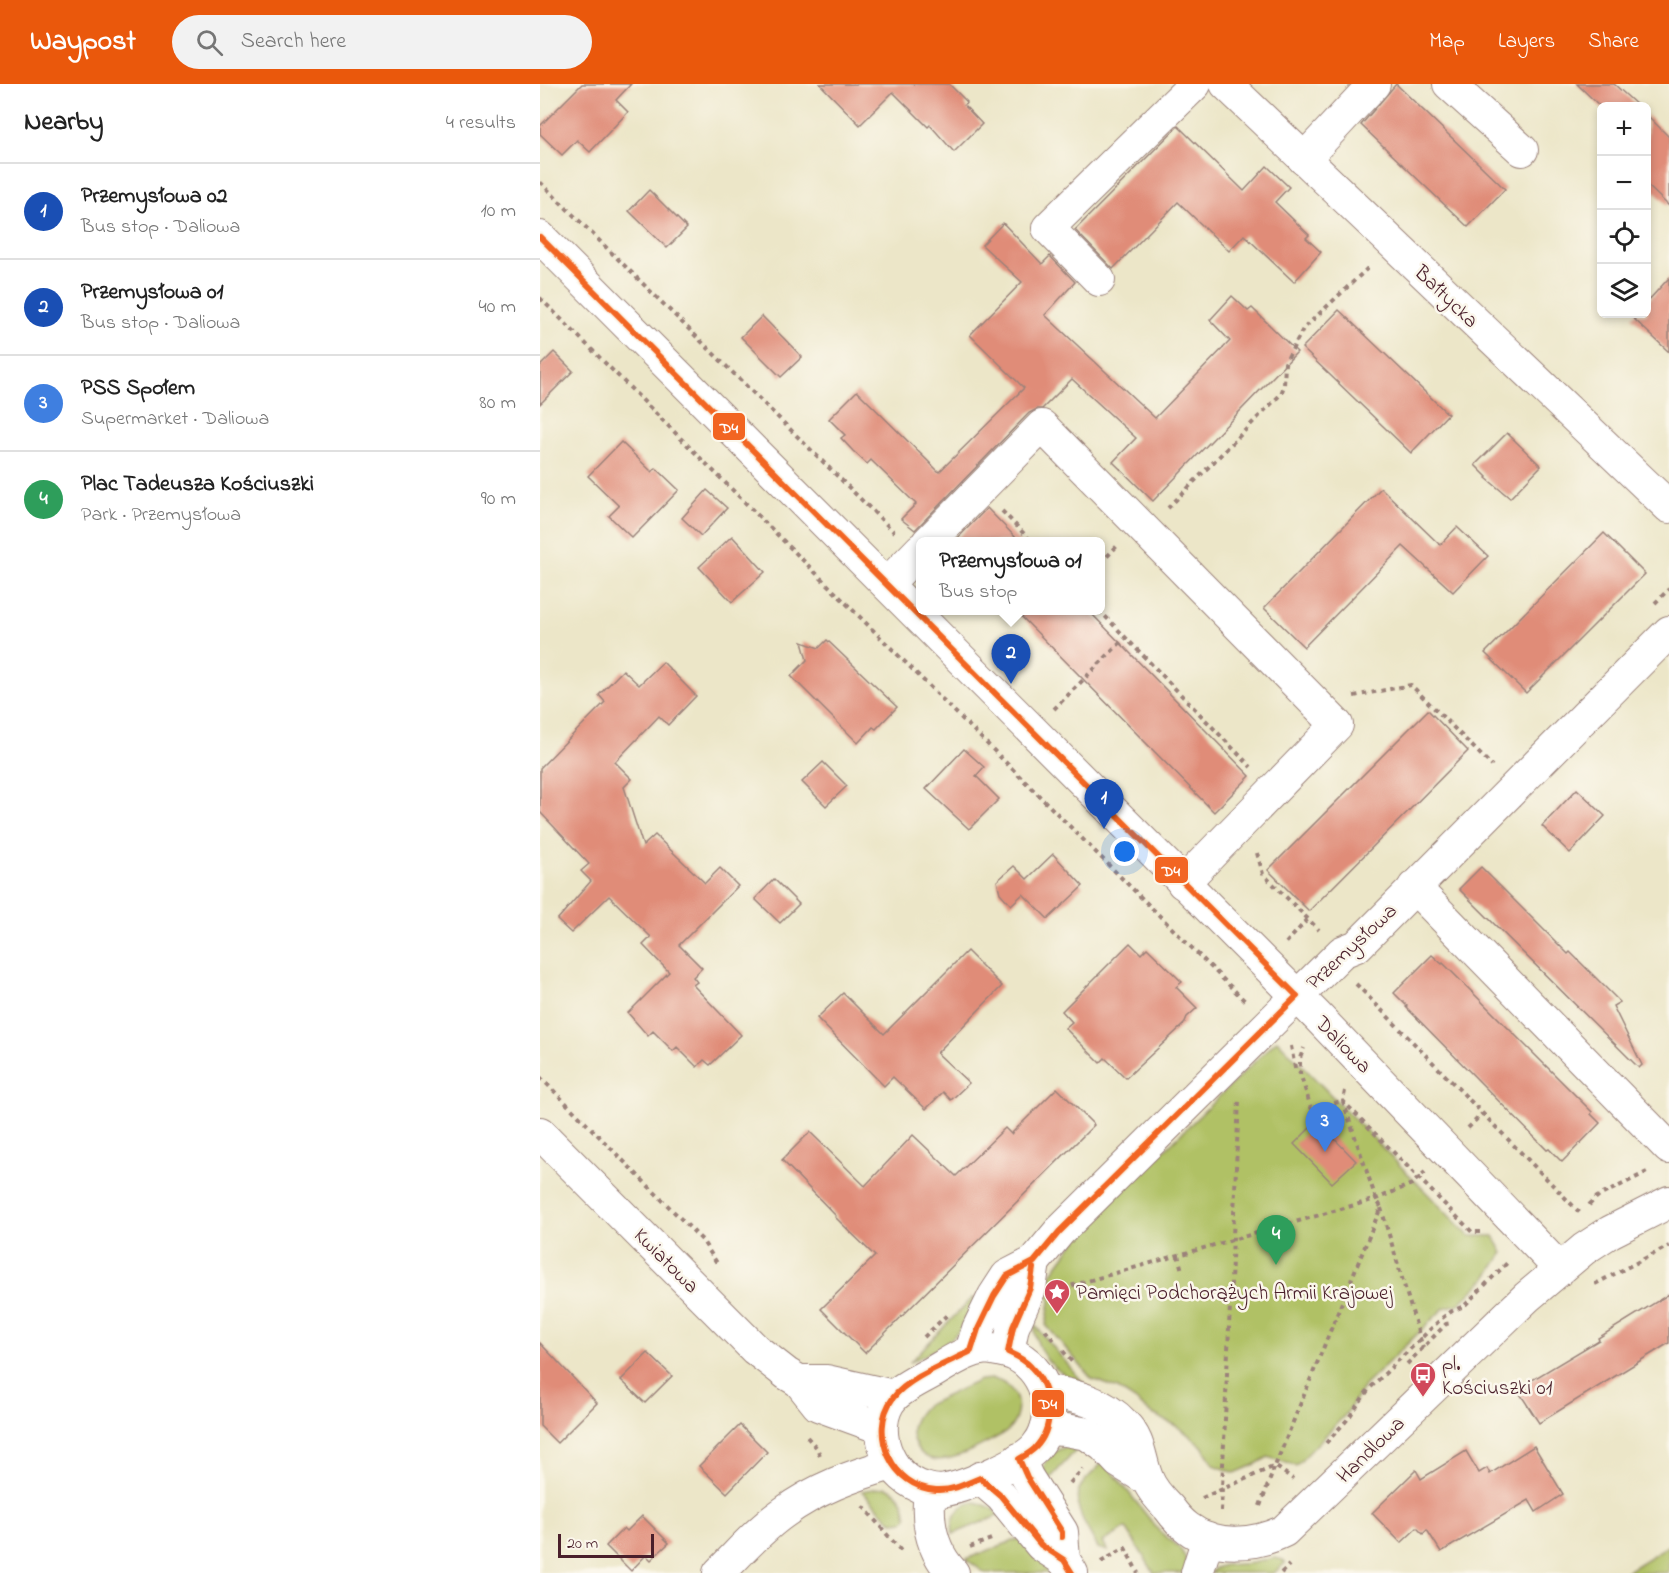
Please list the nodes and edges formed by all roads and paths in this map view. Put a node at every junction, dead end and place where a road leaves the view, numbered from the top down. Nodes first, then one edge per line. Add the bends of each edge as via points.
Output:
1 (1195, 84) edge
2 (1226, 84) edge
3 (1374, 84) edge
4 (1449, 84) edge
5 (1522, 150) dead end
6 (1304, 159) junction
7 (540, 182) edge
8 (540, 237) edge
9 (1371, 264) dead end
10 (1099, 280) dead end
11 (540, 298) edge
12 (981, 489) junction
13 (1669, 507) edge
14 (1163, 513) dead end
15 (933, 537) edge
16 (1027, 537) edge
17 (916, 542) edge
18 (916, 554) edge
19 (887, 584) junction
20 (1669, 589) edge
21 (1652, 606) dead end
22 (916, 613) edge
23 (918, 615) edge
24 (1104, 615) edge
25 (1669, 632) edge
26 (1125, 638) junction
27 (1032, 731) junction
28 (1501, 758) dead end
29 (1492, 766) dead end
30 (1274, 790) junction
31 (1246, 818) junction
32 (1183, 883) junction
33 (1414, 887) junction
34 (1308, 919) junction
35 (1324, 935) dead end
36 (1284, 945) dead end
37 (1354, 983) dead end
38 (1297, 996) junction
39 (1251, 1010) dead end
40 (1289, 1038) dead end
41 (1307, 1041) dead end
42 (1241, 1052) junction
43 (1300, 1073) junction
44 (540, 1077) edge
45 (1346, 1084) dead end
46 (1344, 1101) junction
47 (540, 1133) edge
48 (1669, 1148) edge
49 (1418, 1179) junction
50 (1376, 1199) junction
51 (1669, 1202) edge
52 (1381, 1207) junction
53 (1581, 1214) dead end
54 (1483, 1232) dead end
55 (702, 1240) dead end
56 (1232, 1240) junction
57 (1178, 1255) junction
58 (1034, 1262) junction
59 (1516, 1268) dead end
60 (1559, 1268) junction
61 (1182, 1271) dead end
62 (1055, 1291) dead end
63 (951, 1311) dead end
64 (1456, 1322) dead end
65 (1420, 1339) junction
66 (920, 1342) dead end
67 (1423, 1348) junction
68 (971, 1351) junction
69 (1008, 1352) junction
70 (1407, 1365) dead end
71 (799, 1381) junction
72 (1046, 1390) junction
73 (894, 1396) junction
74 (881, 1428) junction
75 (1046, 1429) junction
76 (1323, 1445) dead end
77 (1019, 1459) junction
78 (1089, 1462) dead end
79 (892, 1464) junction
80 (1275, 1466) junction
81 (1299, 1470) dead end
82 (980, 1478) junction
83 (1292, 1478) junction
84 (1147, 1479) junction
85 (1300, 1484) dead end
86 (1285, 1485) dead end
87 (1067, 1486) dead end
88 (1223, 1487) junction
89 (930, 1490) junction
90 (1271, 1498) dead end
91 (859, 1500) dead end
92 (1203, 1503) dead end
93 (1228, 1513) dead end
94 (1215, 1520) junction
95 (997, 1536) dead end
96 (902, 1551) dead end
97 (961, 1560) edge
98 (1078, 1566) edge
99 (719, 1573) edge
100 (1138, 1573) edge
101 (1197, 1573) edge

1 - 10 street via 1048,228
2 - 6 street, Bałtycka
3 - 6 street
4 - 5 street
6 - 13 street, Bałtycka
7 - 17 path
8 - 19 street, Daliowa
9 - 14 path via 1303,329 1285,363 1281,394
11 - 39 path
12 - 15 street
12 - 16 path
12 - 30 street via 1042,426 1337,725
18 - 19 street
19 - 22 street, Daliowa
20 - 21 path
23 - 27 street, Daliowa
24 - 26 path
25 - 33 street, Przemysłowa
26 - 27 path
26 - 30 path
27 - 32 street, Daliowa
28 - 29 path
30 - 31 street
31 - 32 street
31 - 34 path via 1263,874
32 - 38 street, Daliowa
33 - 38 street, Przemysłowa via 1357,946 1342,952
33 - 48 street
34 - 35 path
34 - 36 path
37 - 53 path
38 - 42 street, Przemysłowa
38 - 60 street, Daliowa
40 - 43 path via 1295,1068
41 - 43 path via 1300,1058
42 - 56 path
42 - 58 street, Przemysłowa via 1059,1232
43 - 46 path via 1311,1108
44 - 55 path
45 - 46 path
46 - 49 path
46 - 50 path
47 - 71 street, Kwiatowa via 755,1349
49 - 50 path
49 - 54 path via 1472,1232
50 - 52 path
50 - 56 path
51 - 60 street, Handlowa via 1610,1232
52 - 65 path
52 - 80 path
56 - 57 path
56 - 88 path
57 - 61 path
57 - 62 path
58 - 68 street, Przemysłowa via 1007,1276 978,1329
58 - 69 street, Przemysłowa via 1030,1288 1013,1327
59 - 65 path via 1512,1257 1464,1306 1452,1311
60 - 94 street, Handlowa via 1284,1531 1271,1538 1242,1543
63 - 66 path
64 - 67 path via 1446,1324
65 - 67 path
65 - 76 path via 1369,1389
67 - 70 path
68 - 69 street via 986,1348
68 - 73 street
69 - 72 street via 1028,1364
71 - 73 street via 827,1381
71 - 74 street, Kwiatowa via 818,1406
72 - 75 street
72 - 84 street, Handlowa via 1094,1402 1112,1412 1137,1439
73 - 74 street
74 - 79 street
75 - 77 street via 1035,1448
75 - 84 street, Handlowa via 1087,1434 1119,1462
77 - 82 street
77 - 98 street
78 - 87 path
79 - 89 street via 908,1480
79 - 99 street via 842,1480 784,1511
80 - 83 path
80 - 88 path
80 - 90 path via 1257,1512
81 - 83 path
82 - 89 street via 945,1491
82 - 98 street via 1041,1545
83 - 85 path
83 - 86 path
84 - 94 street, Handlowa via 1187,1528
88 - 92 path via 1197,1500
88 - 94 path
89 - 97 street via 929,1522 939,1557
91 - 96 path
93 - 94 path
94 - 101 street
95 - 97 path
98 - 100 path via 1125,1548

